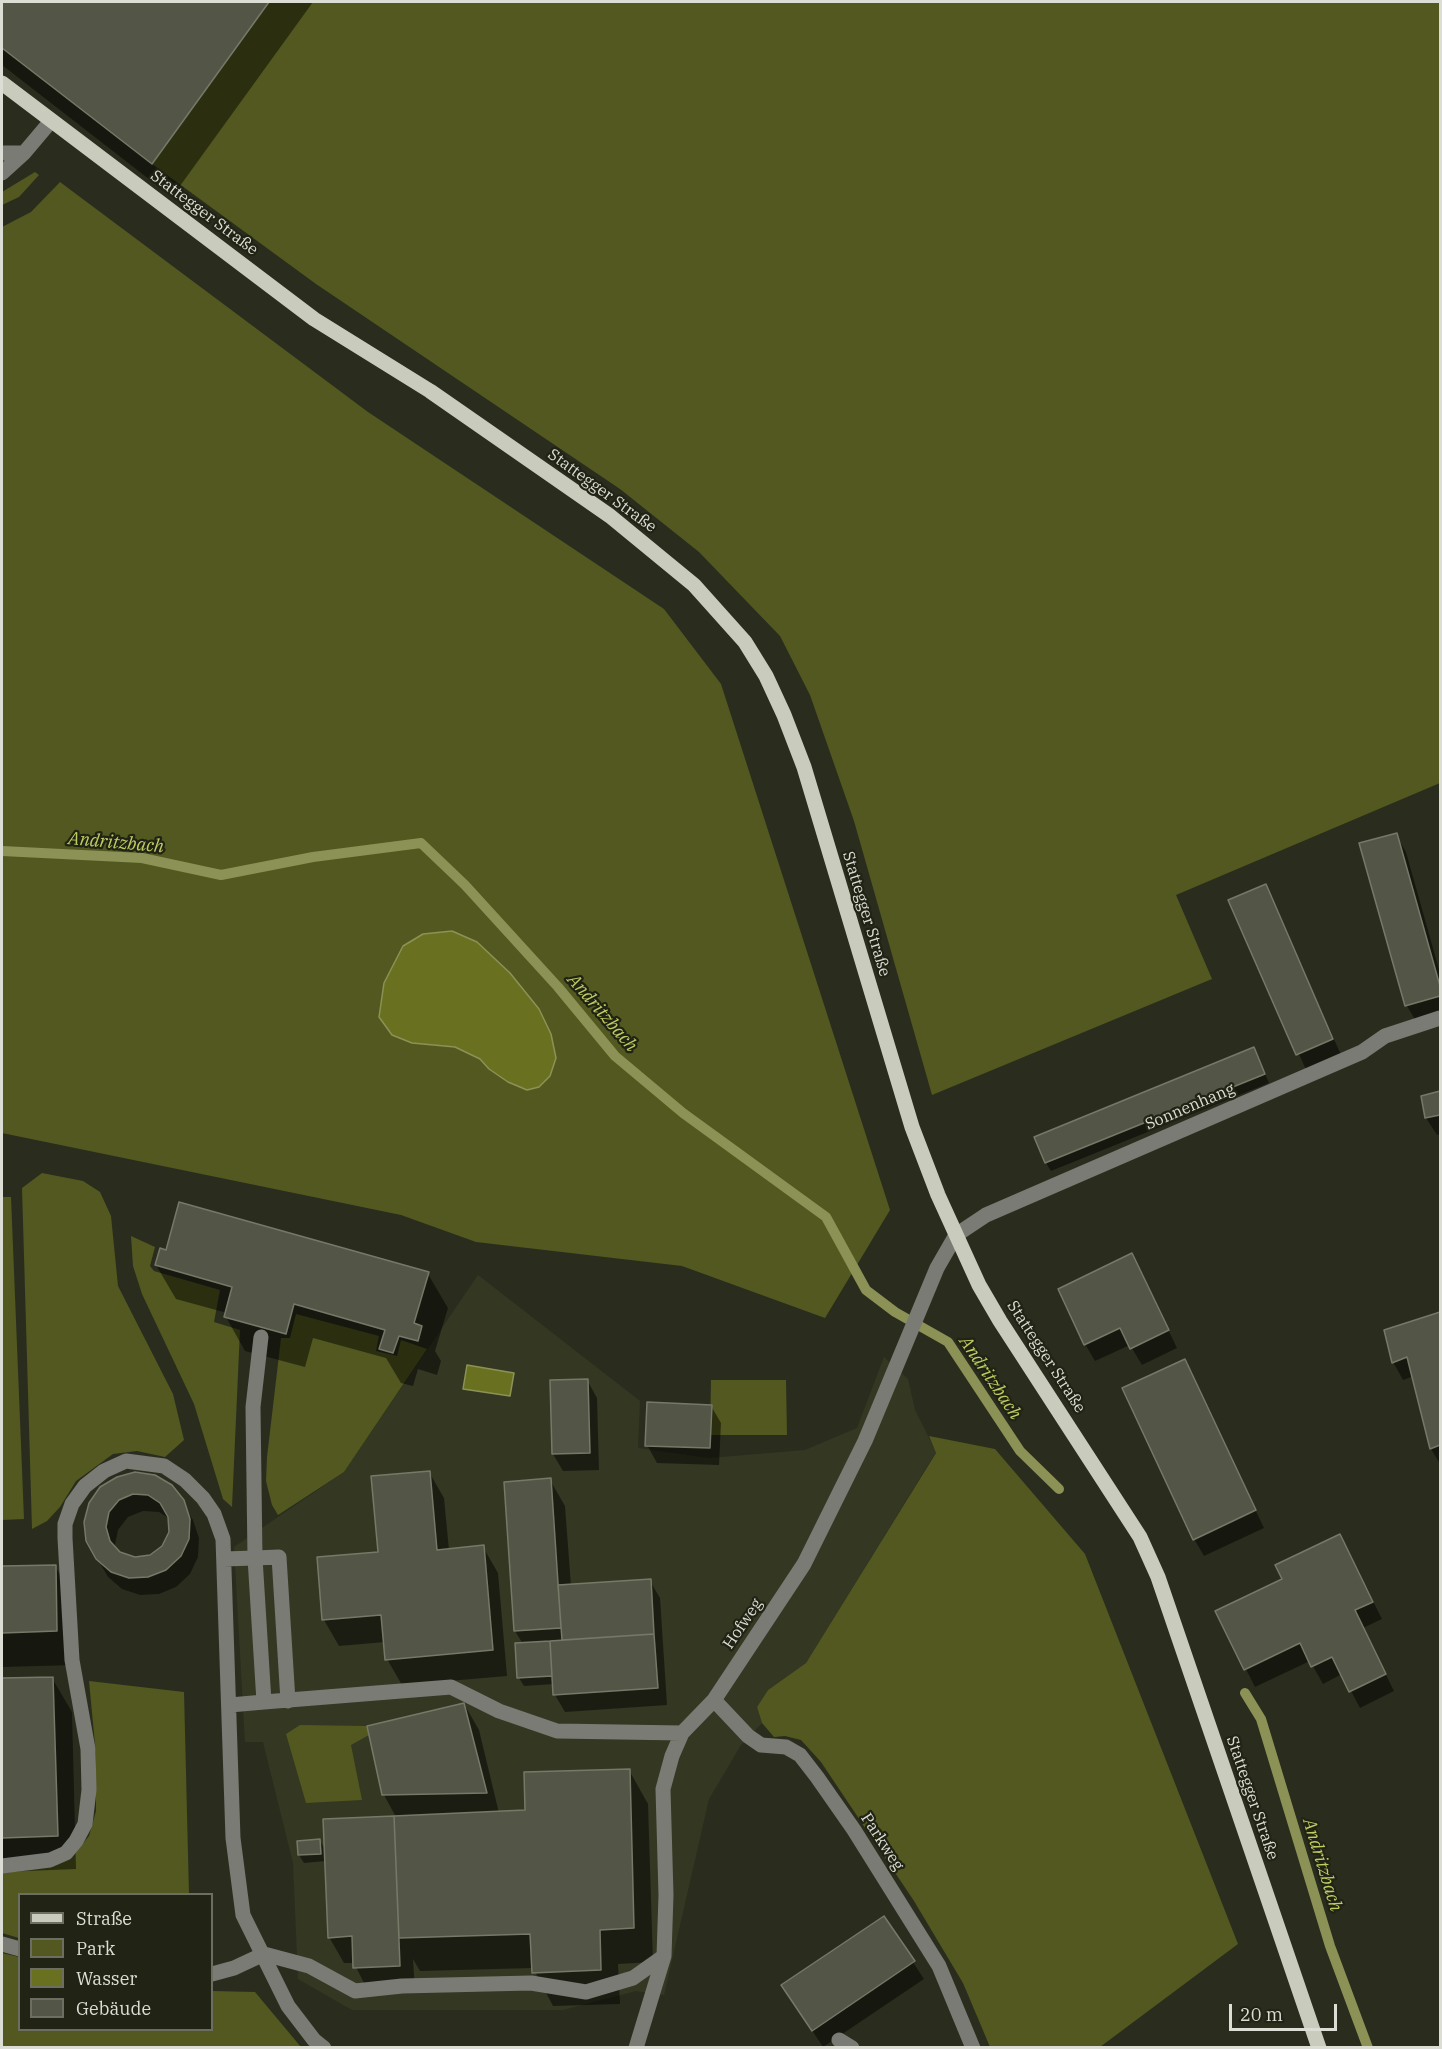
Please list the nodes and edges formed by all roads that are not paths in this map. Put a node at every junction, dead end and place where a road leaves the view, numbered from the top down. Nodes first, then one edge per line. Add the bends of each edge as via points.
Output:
1 (2, 83) edge
2 (51, 121) junction
3 (2, 153) edge
4 (24, 153) junction
5 (2, 172) edge
6 (1440, 1018) edge
7 (956, 1235) junction
8 (261, 1337) dead end
9 (255, 1558) junction
10 (224, 1559) junction
11 (714, 1700) junction
12 (288, 1701) junction
13 (264, 1702) junction
14 (230, 1705) junction
15 (682, 1733) junction
16 (2, 1866) edge
17 (2, 1944) edge
18 (18, 1948) edge
19 (264, 1954) junction
20 (664, 1956) junction
21 (213, 1974) edge
22 (638, 2042) edge
23 (324, 2048) edge
24 (621, 2048) edge
25 (973, 2048) edge
26 (1319, 2048) edge

1 - 2 main road, Stattegger Straße
2 - 4 street
2 - 7 main road, Stattegger Straße via 314,319 430,391 610,516 694,585 745,642 780,705 804,767 912,1127
3 - 4 street
4 - 5 street
6 - 7 street, Sonnenhang via 1385,1036 1352,1056 986,1215
7 - 11 street, Hofweg via 937,1268 865,1441 804,1564
7 - 26 main road, Stattegger Straße via 1000,1321 1140,1537 1158,1577
8 - 9 street via 253,1407
9 - 10 street
9 - 12 street via 279,1557
9 - 13 street
10 - 14 street
10 - 16 street via 223,1539 214,1514 185,1480 164,1466 126,1461 85,1486 72,1504 64,1538 72,1660 88,1749 85,1824 66,1853 50,1860
11 - 15 street, Hofweg
11 - 25 street, Parkweg via 747,1736 761,1745 786,1747 800,1755 817,1777 939,1966
12 - 13 street
12 - 15 street via 452,1688 499,1712 557,1731
13 - 14 street
14 - 19 street via 233,1838 243,1915
15 - 20 street, Hofweg via 663,1789
17 - 18 street
19 - 20 street via 309,1966 355,1991 531,1983 586,1992 633,1978
19 - 21 street
19 - 23 street via 288,2006
20 - 22 street, Hofweg
22 - 24 street

